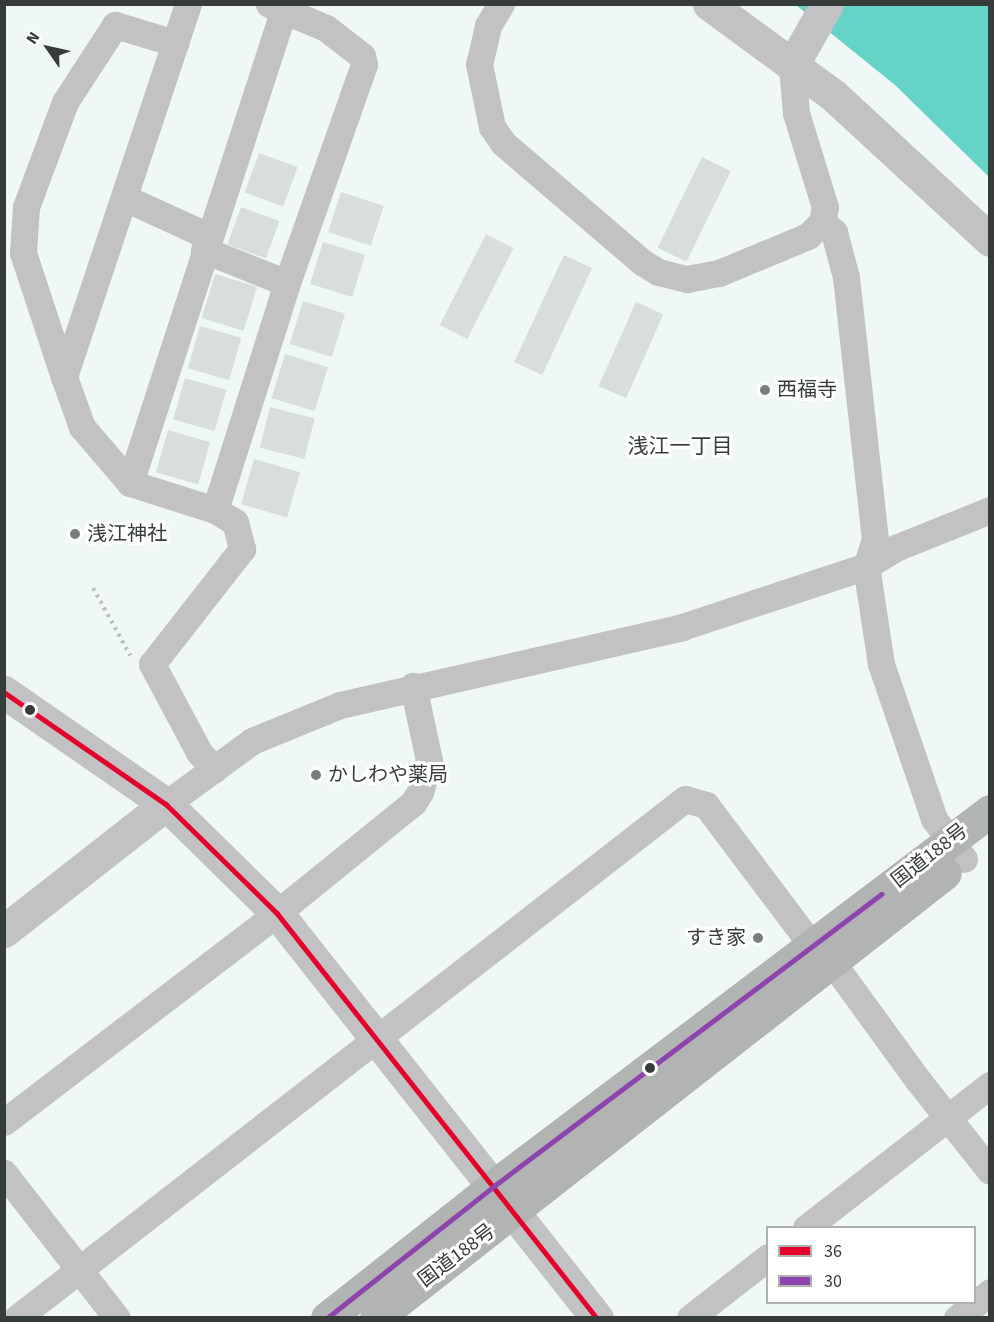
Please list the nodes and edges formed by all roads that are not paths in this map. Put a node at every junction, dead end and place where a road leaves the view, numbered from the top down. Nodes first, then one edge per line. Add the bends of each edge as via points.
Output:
1 (188, 4) edge
2 (501, 4) edge
3 (708, 4) edge
4 (827, 4) edge
5 (276, 8) edge
6 (175, 43) junction
7 (797, 54) junction
8 (125, 198) junction
9 (822, 222) junction
10 (990, 240) edge
11 (206, 243) junction
12 (287, 283) junction
13 (64, 377) junction
14 (130, 483) junction
15 (215, 510) junction
16 (990, 510) edge
17 (866, 566) junction
18 (413, 686) junction
19 (4, 692) edge
20 (214, 769) junction
21 (166, 804) junction
22 (990, 811) edge
23 (968, 846) edge
24 (277, 914) junction
25 (4, 931) edge
26 (823, 954) junction
27 (378, 1037) junction
28 (990, 1085) edge
29 (947, 1117) junction
30 (4, 1122) edge
31 (990, 1171) edge
32 (4, 1173) edge
33 (494, 1186) junction
34 (514, 1213) junction
35 (807, 1226) edge
36 (766, 1259) edge
37 (79, 1269) junction
38 (990, 1292) edge
39 (976, 1303) edge
40 (974, 1304) edge
41 (17, 1317) edge
42 (117, 1317) edge
43 (327, 1317) edge
44 (376, 1317) edge
45 (597, 1317) edge
46 (690, 1317) edge
47 (957, 1317) edge

1 - 6 street
2 - 9 street via 488,26 480,64 492,127 503,143 642,262 658,272 687,279 719,273 808,236
3 - 7 street
4 - 7 street
5 - 11 street
5 - 12 street via 326,28 362,56 364,64
6 - 8 street
6 - 13 street via 115,25 65,102 26,207 23,254
7 - 9 street via 796,113 825,207
7 - 10 street
8 - 11 street
8 - 13 street
9 - 17 street via 834,232 855,339 875,538
11 - 12 street
11 - 14 street
12 - 15 street
13 - 14 street via 82,427
14 - 15 street
15 - 20 street via 235,522 242,549 152,664 199,752
16 - 17 street via 898,547
17 - 18 street via 682,627
17 - 23 street via 881,664 934,819
18 - 20 street via 340,705 263,737
18 - 24 street via 429,760 420,792
19 - 21 street
20 - 21 street
21 - 24 street
21 - 25 street
22 - 23 highway, 国道188号
23 - 26 highway, 国道188号
24 - 27 street
24 - 30 street
26 - 27 street via 706,805 686,799
26 - 29 street
26 - 33 highway, 国道188号
26 - 34 highway, 国道188号
27 - 33 street
27 - 37 street
28 - 29 street
29 - 31 street
29 - 35 street
32 - 37 street
33 - 34 street
33 - 43 highway, 国道188号
34 - 44 highway, 国道188号
34 - 45 street
36 - 46 street
37 - 41 street
37 - 42 street
38 - 39 street
40 - 47 street

